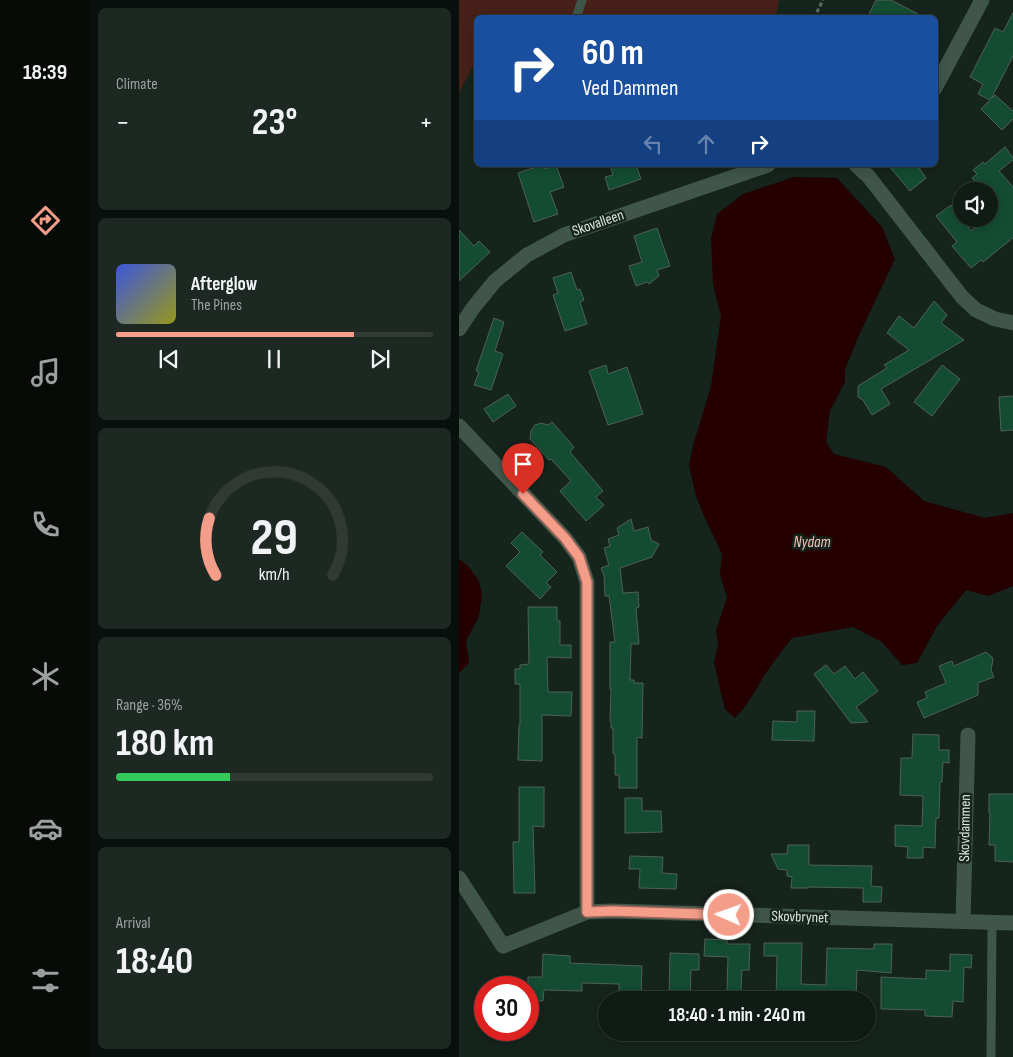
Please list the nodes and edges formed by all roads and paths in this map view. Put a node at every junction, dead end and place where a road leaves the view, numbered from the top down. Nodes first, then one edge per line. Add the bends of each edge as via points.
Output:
1 (581, 0) edge
2 (823, 0) edge
3 (982, 0) edge
4 (577, 15) edge
5 (816, 15) edge
6 (938, 82) edge
7 (762, 167) edge
8 (858, 167) edge
9 (1013, 323) edge
10 (459, 329) edge
11 (459, 426) edge
12 (967, 735) dead end
13 (459, 878) edge
14 (587, 912) junction
15 (963, 921) junction
16 (993, 922) junction
17 (1013, 922) edge
18 (991, 1057) edge

1 - 4 lane
2 - 5 path
3 - 6 street
7 - 10 street, Skovalleen via 564,235 527,256 495,282
8 - 9 street via 962,297 976,310
11 - 14 street via 565,538 579,557 587,582
12 - 15 street, Skovdammen
13 - 14 street, Skovbrynet via 503,946
14 - 15 street, Skovbrynet
15 - 16 street, Skovbrynet
16 - 17 street, Skovbrynet
16 - 18 lane

